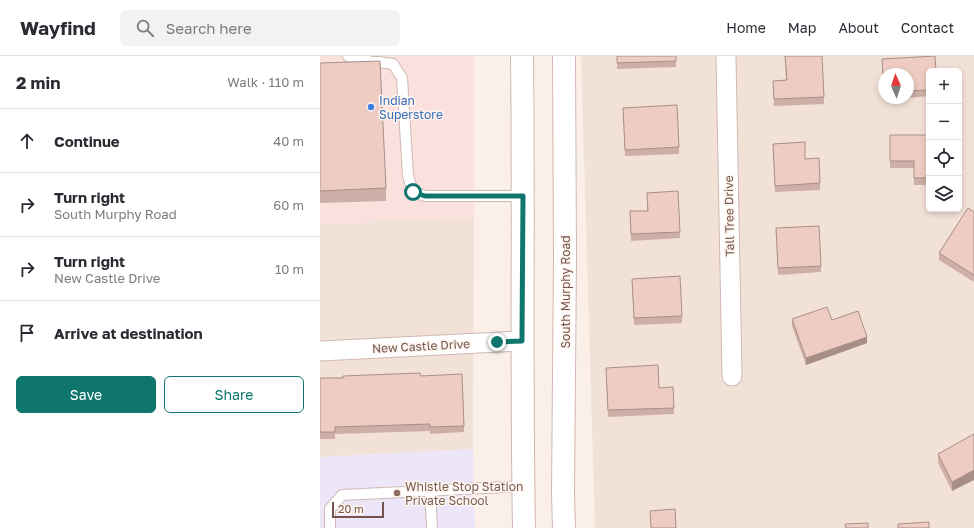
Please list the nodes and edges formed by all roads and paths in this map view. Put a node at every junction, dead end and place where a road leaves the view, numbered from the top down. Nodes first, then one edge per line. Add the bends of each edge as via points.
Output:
1 (348, 56) edge
2 (522, 56) edge
3 (564, 56) edge
4 (726, 56) edge
5 (523, 196) junction
6 (522, 341) junction
7 (320, 351) edge
8 (732, 376) dead end
9 (523, 486) junction
10 (430, 490) junction
11 (330, 528) edge
12 (432, 528) edge
13 (524, 528) edge
14 (564, 528) edge

1 - 5 lane via 393,64 402,78 408,176 413,192 425,196
2 - 5 main road
3 - 14 main road, South Murphy Road
4 - 8 street, Tall Tree Drive
5 - 6 main road
6 - 7 street, New Castle Drive
6 - 9 main road
9 - 10 lane
9 - 13 main road
10 - 11 lane via 342,494 330,509
10 - 12 lane

